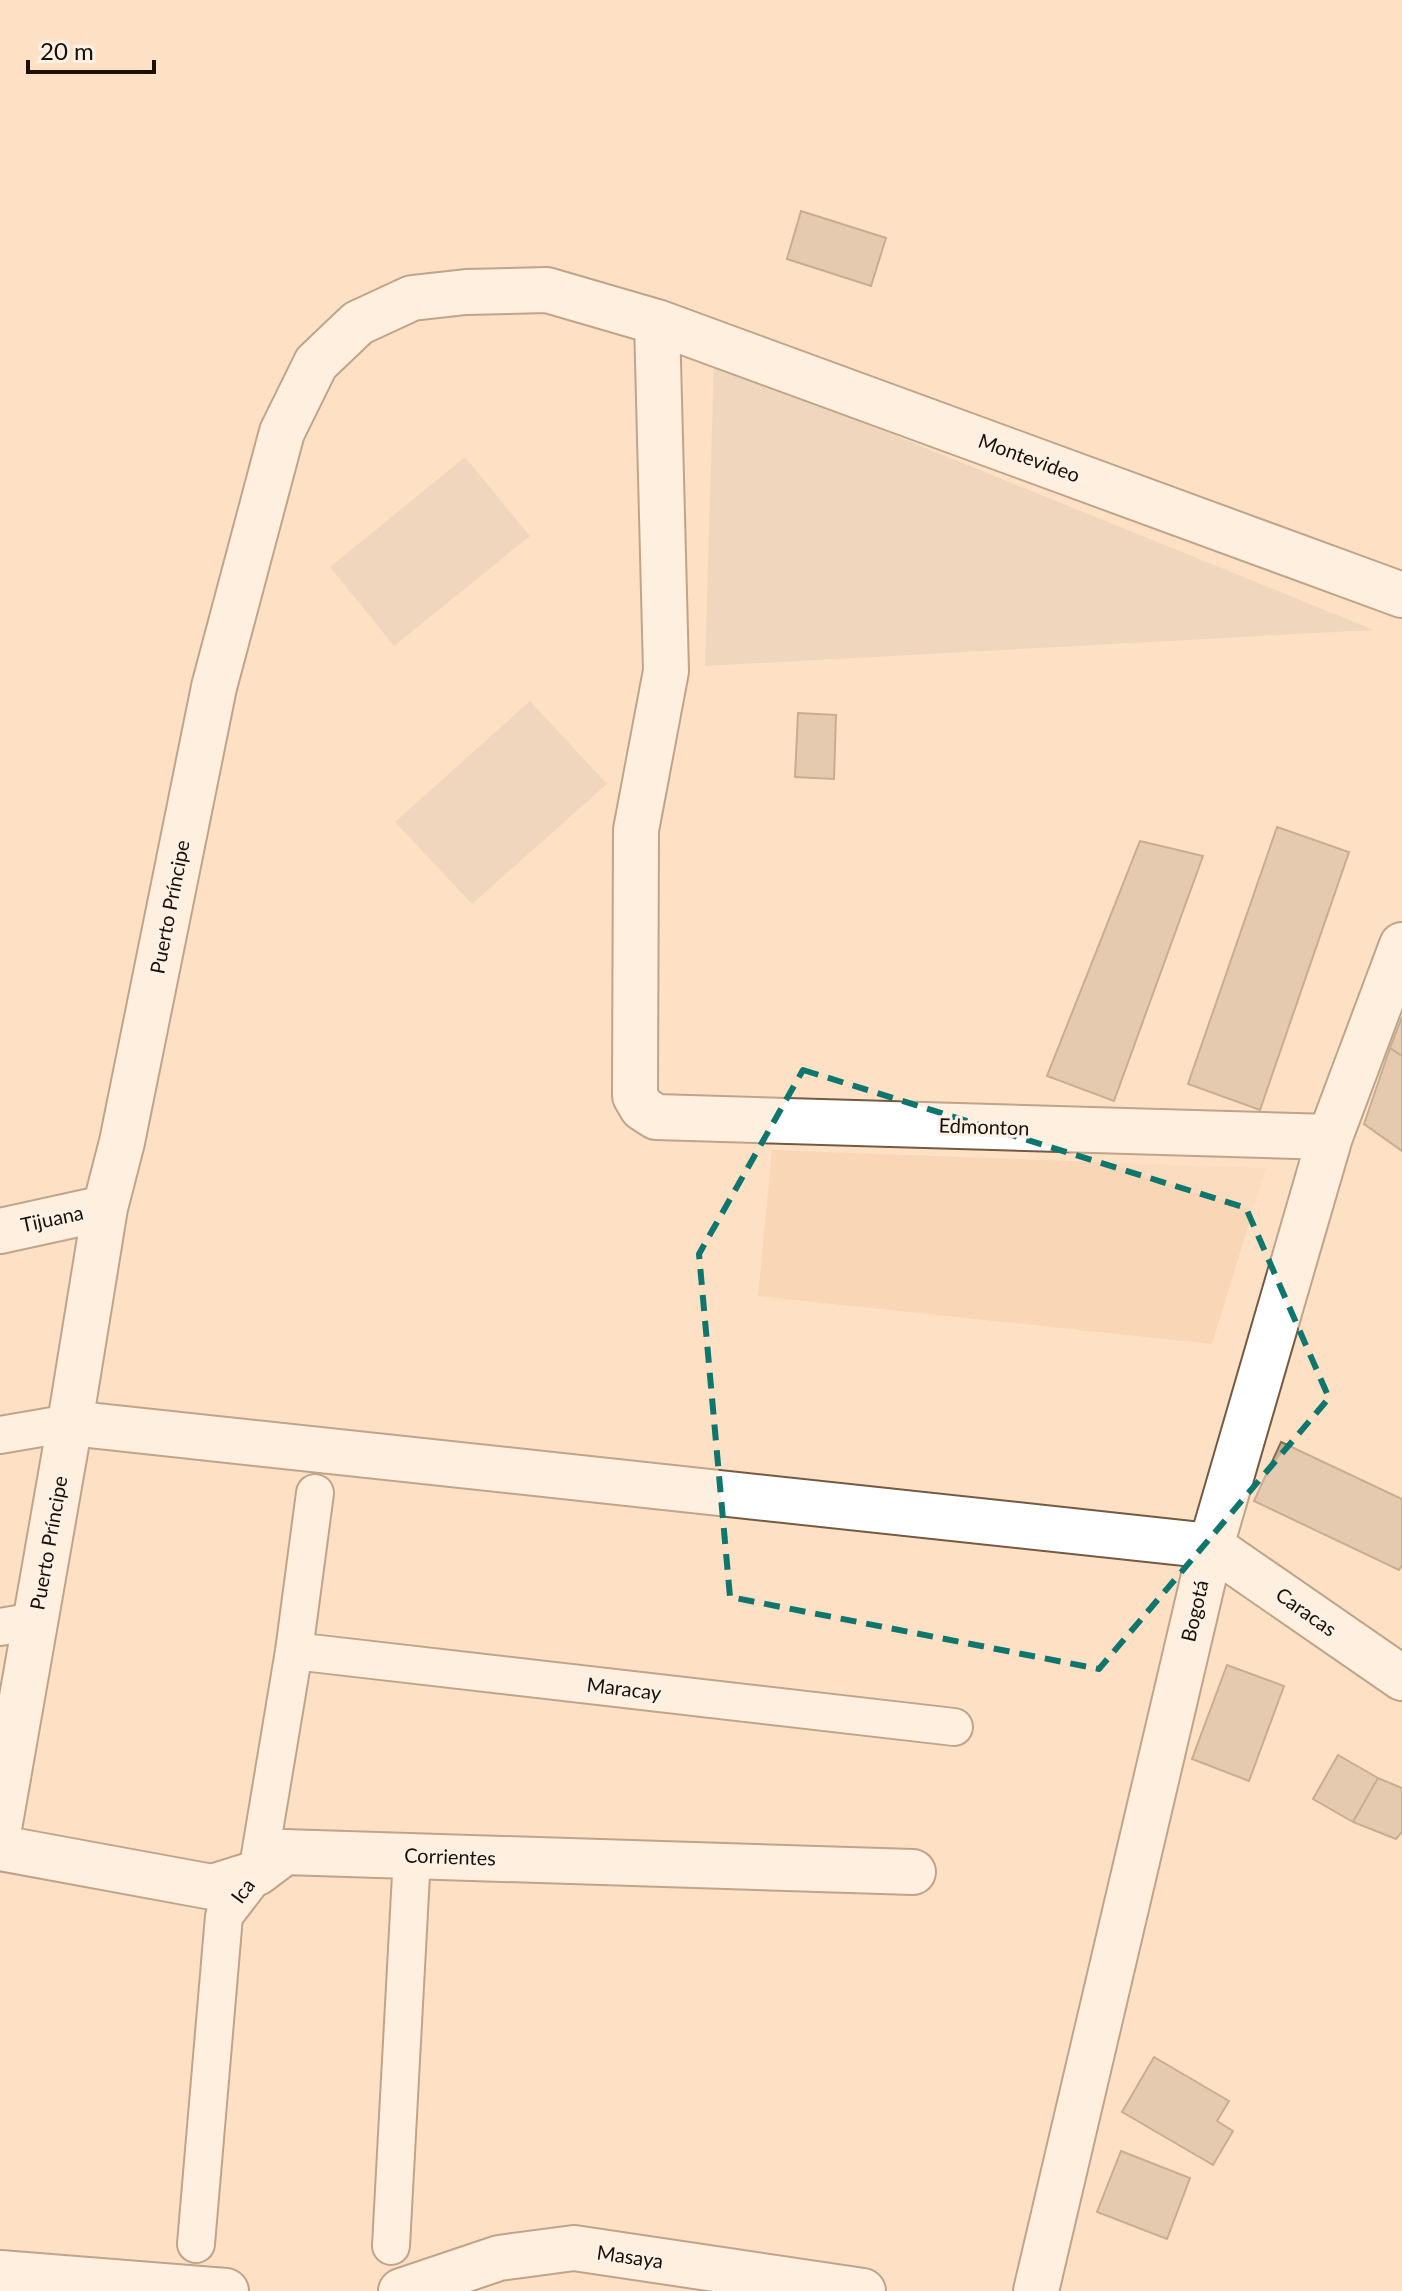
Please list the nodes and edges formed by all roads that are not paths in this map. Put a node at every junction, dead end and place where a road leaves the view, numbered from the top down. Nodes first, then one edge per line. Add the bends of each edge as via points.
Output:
1 (657, 322) junction
2 (1402, 595) edge
3 (1402, 945) edge
4 (1330, 1137) junction
5 (105, 1208) junction
6 (0, 1231) edge
7 (70, 1423) junction
8 (0, 1435) edge
9 (315, 1493) dead end
10 (1211, 1546) junction
11 (18, 1624) edge
12 (294, 1651) junction
13 (1402, 1678) edge
14 (954, 1727) dead end
15 (0, 1823) edge
16 (0, 1848) edge
17 (412, 1856) junction
18 (913, 1872) dead end
19 (257, 1873) junction
20 (196, 2244) dead end
21 (391, 2246) dead end
22 (0, 2273) edge
23 (226, 2291) edge
24 (401, 2291) edge
25 (863, 2291) edge
26 (1036, 2291) edge

1 - 2 street, Montevideo
1 - 4 street, Edmonton via 666,671 636,830 635,1096 642,1108 656,1117
1 - 5 street, Puerto Príncipe via 547,290 412,298 358,323 316,363 282,432 214,687
3 - 4 street, Bogotá
4 - 10 street, Bogotá
5 - 6 street, Tijuana
5 - 7 street, Puerto Príncipe
7 - 8 street
7 - 10 street
7 - 11 street, Puerto Príncipe
9 - 12 street, Ica
10 - 13 street, Caracas
10 - 26 street, Bogotá
11 - 15 street, Puerto Príncipe
12 - 14 street, Maracay
12 - 19 street, Ica
16 - 19 street, Corrientes via 212,1887
17 - 18 street, Corrientes
17 - 19 street, Corrientes via 285,1852
17 - 21 street
19 - 20 street, Ica via 224,1916
22 - 23 street
24 - 25 street, Masaya via 499,2258 574,2248

